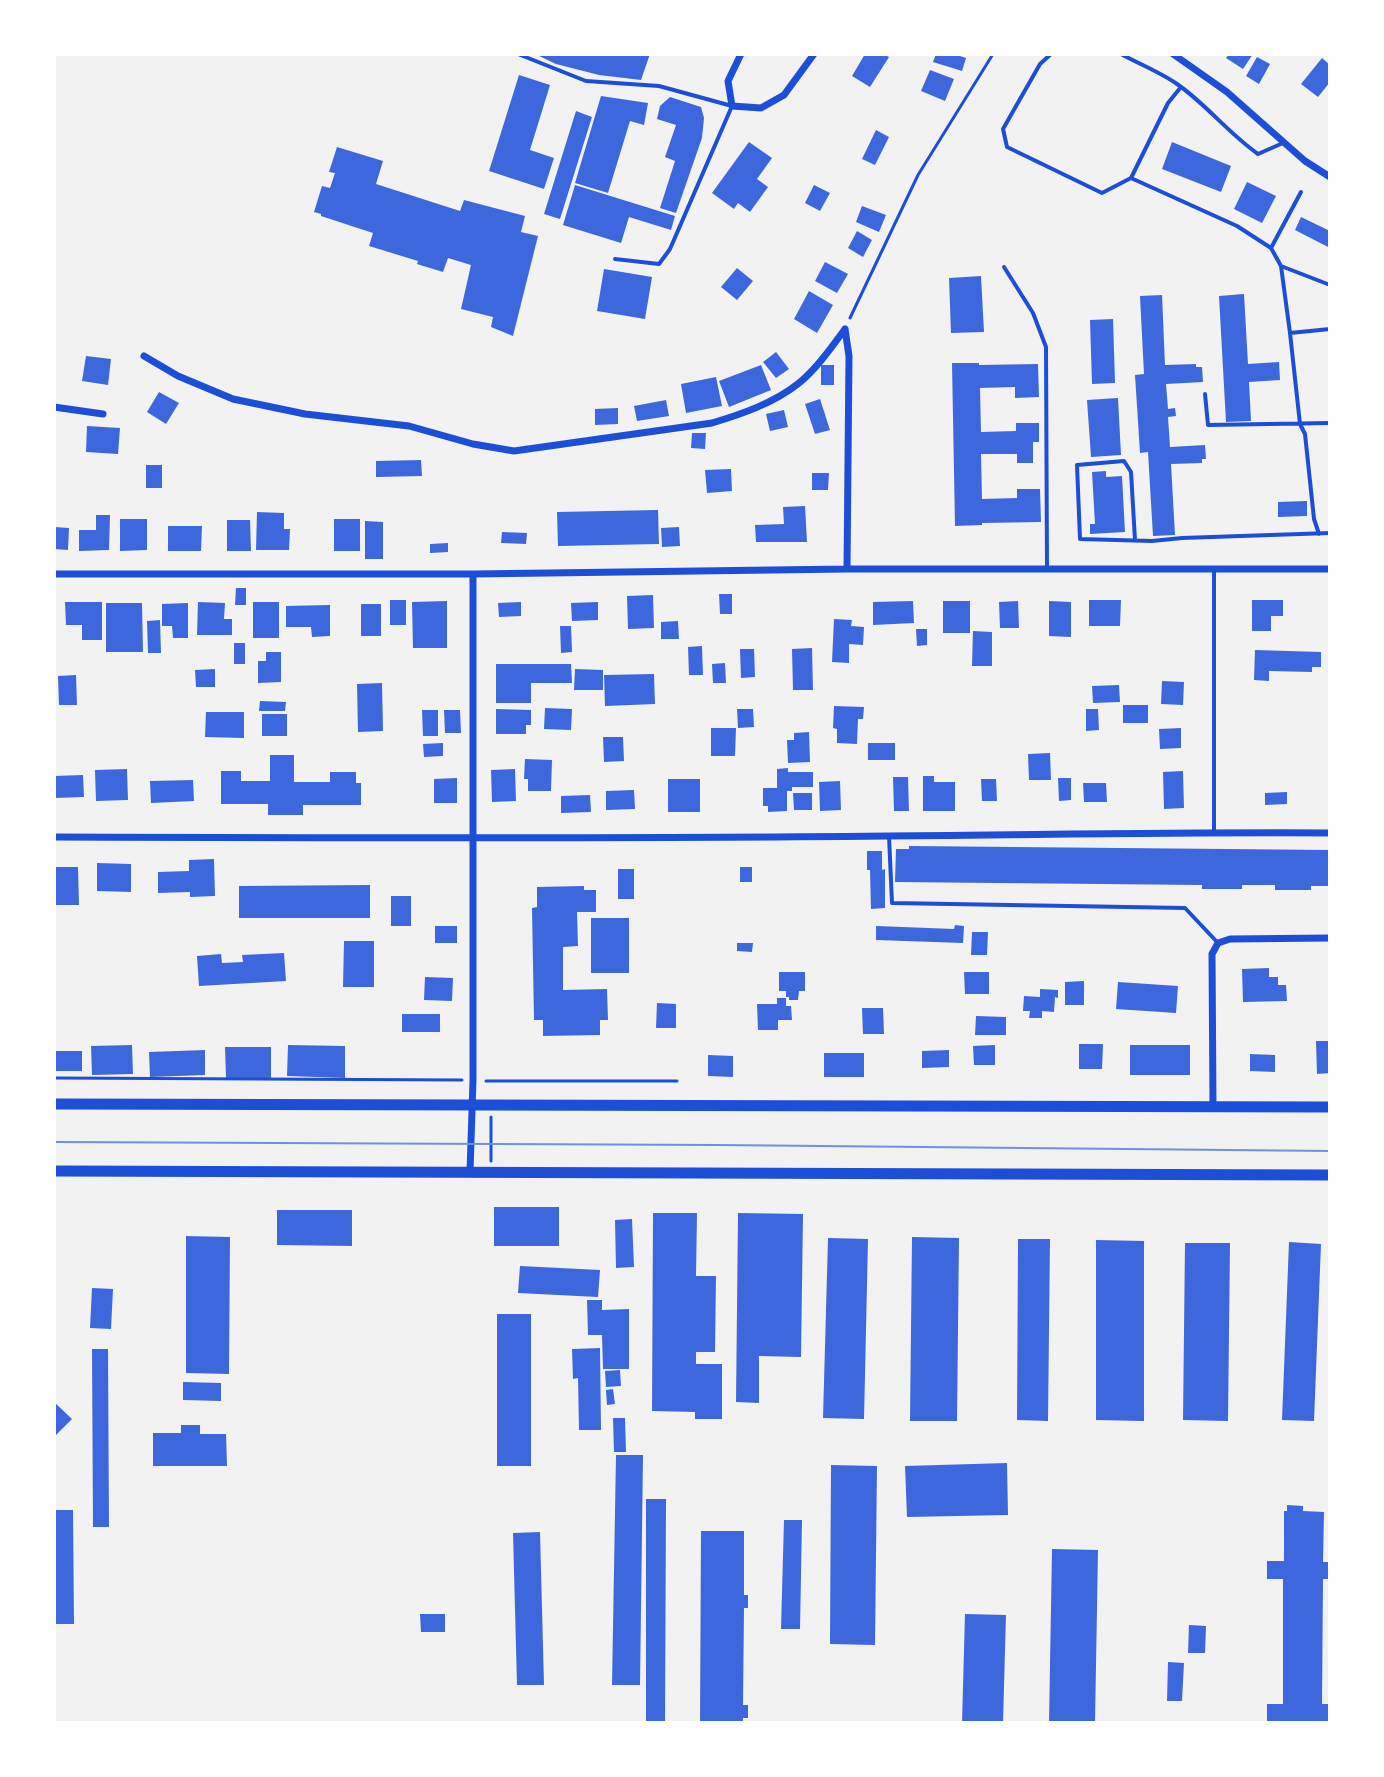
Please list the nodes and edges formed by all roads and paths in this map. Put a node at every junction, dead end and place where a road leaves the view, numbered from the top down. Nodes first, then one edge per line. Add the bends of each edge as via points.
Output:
1 (518, 54) edge
2 (814, 54) edge
3 (993, 54) edge
4 (1051, 54) edge
5 (1121, 54) edge
6 (1173, 54) edge
7 (737, 55) edge
8 (1181, 87) junction
9 (732, 106) junction
10 (1285, 143) junction
11 (1330, 177) edge
12 (1131, 178) junction
13 (1301, 192) dead end
14 (1271, 248) junction
15 (615, 259) dead end
16 (1281, 266) junction
17 (1004, 267) dead end
18 (1330, 285) edge
19 (845, 329) junction
20 (1330, 329) edge
21 (1290, 333) junction
22 (144, 356) dead end
23 (1205, 394) dead end
24 (54, 407) edge
25 (103, 414) dead end
26 (1330, 423) edge
27 (1300, 424) junction
28 (1330, 533) edge
29 (1319, 534) junction
30 (1135, 540) junction
31 (847, 569) junction
32 (1047, 569) junction
33 (1214, 569) junction
34 (1330, 569) edge
35 (54, 574) edge
36 (473, 574) junction
37 (1214, 832) junction
38 (1330, 833) edge
39 (889, 836) junction
40 (54, 837) edge
41 (472, 838) junction
42 (1330, 938) edge
43 (1218, 943) junction
44 (54, 1078) edge
45 (473, 1080) junction
46 (677, 1081) dead end
47 (54, 1104) edge
48 (473, 1105) junction
49 (491, 1105) junction
50 (1213, 1106) junction
51 (1330, 1107) edge
52 (54, 1171) edge
53 (470, 1172) junction
54 (491, 1172) junction
55 (1330, 1175) edge

1 - 9 lane via 586,81 659,86
2 - 9 street via 784,95 761,108
3 - 19 path via 918,175
4 - 12 lane via 1003,129 1007,147 1102,193
5 - 8 lane
6 - 10 street
7 - 9 street via 728,81
8 - 10 lane via 1258,154
8 - 12 lane
9 - 15 lane via 676,237 659,264
10 - 11 street
12 - 14 lane via 1237,226
13 - 14 lane
14 - 16 lane
16 - 18 lane
16 - 21 lane
17 - 32 lane via 1033,313 1046,347
19 - 22 street via 799,383 739,414 712,423 514,451 409,426 233,399
19 - 31 street
20 - 21 lane
21 - 27 lane
23 - 27 lane via 1208,425
24 - 25 street
26 - 27 lane
27 - 29 lane
28 - 29 lane
29 - 30 lane
30 - 30 lane via 1080,539 1077,465 1124,461 1131,472
31 - 32 street
31 - 36 street
32 - 33 street
33 - 34 street
33 - 37 lane
35 - 36 street
36 - 41 street
37 - 38 street
37 - 39 street
39 - 41 street
39 - 43 lane via 892,903 1185,908
40 - 41 street
41 - 45 street
42 - 43 street
43 - 50 street via 1212,954
44 - 45 path
45 - 46 path
45 - 48 street
47 - 48 main road
48 - 49 main road
48 - 53 street
49 - 50 main road
49 - 54 path
50 - 51 main road
52 - 53 main road
53 - 54 main road
54 - 55 main road

